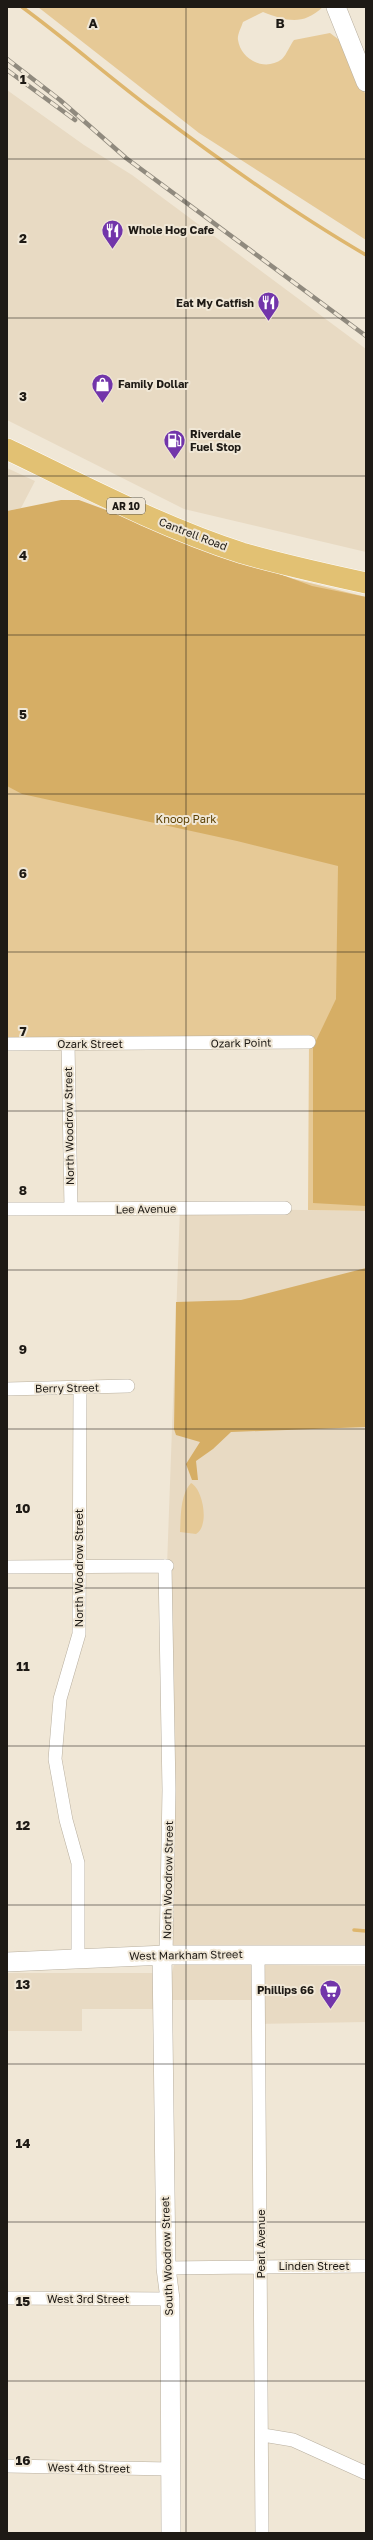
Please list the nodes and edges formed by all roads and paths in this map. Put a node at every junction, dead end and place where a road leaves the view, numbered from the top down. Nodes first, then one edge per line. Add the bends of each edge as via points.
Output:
1 (336, 7) edge
2 (366, 82) edge
3 (7, 449) edge
4 (366, 583) edge
5 (309, 1042) dead end
6 (173, 1043) joint
7 (7, 1044) edge
8 (68, 1044) junction
9 (71, 1208) junction
10 (284, 1208) dead end
11 (7, 1209) edge
12 (128, 1386) dead end
13 (7, 1389) edge
14 (80, 1389) junction
15 (7, 1567) edge
16 (79, 1567) junction
17 (7, 1952) edge
18 (258, 1954) junction
19 (164, 1955) junction
20 (366, 1955) edge
21 (78, 1957) junction
22 (30, 1960) junction
23 (7, 1962) edge
24 (261, 2266) junction
25 (366, 2266) edge
26 (166, 2268) junction
27 (7, 2298) edge
28 (170, 2299) junction
29 (263, 2435) junction
30 (7, 2466) edge
31 (171, 2469) junction
32 (366, 2473) edge
33 (171, 2533) edge
34 (262, 2533) edge

1 - 2 main road
3 - 4 main road, Cantrell Road / AR 10 via 124,506 187,533 243,553
5 - 6 street, Ozark Point
6 - 8 street, Ozark Street
7 - 8 street, Ozark Street
8 - 9 street, North Woodrow Street
9 - 10 street, Lee Avenue
9 - 11 street, Lee Avenue
12 - 14 street, Berry Street
13 - 14 street, Berry Street
14 - 16 street, North Woodrow Street
15 - 16 street
16 - 19 street, North Woodrow Street via 166,1566 169,1790
16 - 21 street, North Woodrow Street via 79,1634 60,1699 55,1732 55,1759 66,1820 78,1863
17 - 22 main road
18 - 19 main road, West Markham Street
18 - 20 main road, West Markham Street
18 - 24 street, Pearl Avenue
19 - 21 main road, West Markham Street
19 - 26 main road, South Woodrow Street
21 - 22 main road, West Markham Street
22 - 23 main road, West Markham Street
24 - 25 street, Linden Street
24 - 26 street, Linden Street
24 - 29 street, Pearl Avenue
26 - 28 main road, South Woodrow Street
27 - 28 street, West 3rd Street
28 - 31 main road, South Woodrow Street
29 - 32 street via 293,2440
29 - 34 street, Pearl Avenue
30 - 31 street, West 4th Street
31 - 33 main road, South Woodrow Street

